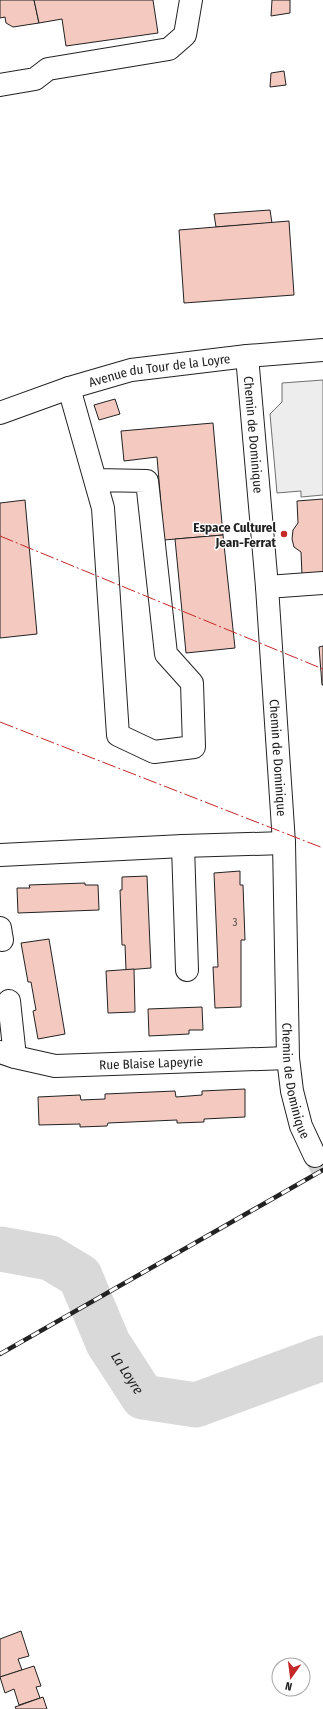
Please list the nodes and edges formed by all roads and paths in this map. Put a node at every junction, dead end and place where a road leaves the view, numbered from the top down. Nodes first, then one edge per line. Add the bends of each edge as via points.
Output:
1 (191, 0) edge
2 (0, 85) edge
3 (323, 350) edge
4 (247, 356) junction
5 (69, 388) junction
6 (0, 413) edge
7 (96, 480) junction
8 (323, 583) edge
9 (267, 587) junction
10 (284, 843) junction
11 (183, 846) junction
12 (0, 855) edge
13 (187, 970) dead end
14 (9, 1001) dead end
15 (7, 1054) edge
16 (288, 1058) junction
17 (315, 1156) tunnel mouth

1 - 2 street via 185,36 169,49 48,69 35,79
3 - 4 street, Avenue du Tour de la Loyre
4 - 5 street, Avenue du Tour de la Loyre via 131,370
4 - 9 street, Chemin de Dominique
5 - 6 street, Avenue du Tour de la Loyre
5 - 7 street
7 - 7 street via 103,508 118,735 154,752 194,747 192,682 166,654 148,480
8 - 9 street
9 - 10 street, Chemin de Dominique
10 - 11 street
10 - 16 street, Chemin de Dominique
11 - 12 street
11 - 13 street
14 - 15 street, Rue Blaise Lapeyrie
15 - 16 street, Rue Blaise Lapeyrie via 55,1066
16 - 17 street, Chemin de Dominique via 292,1091 301,1126

